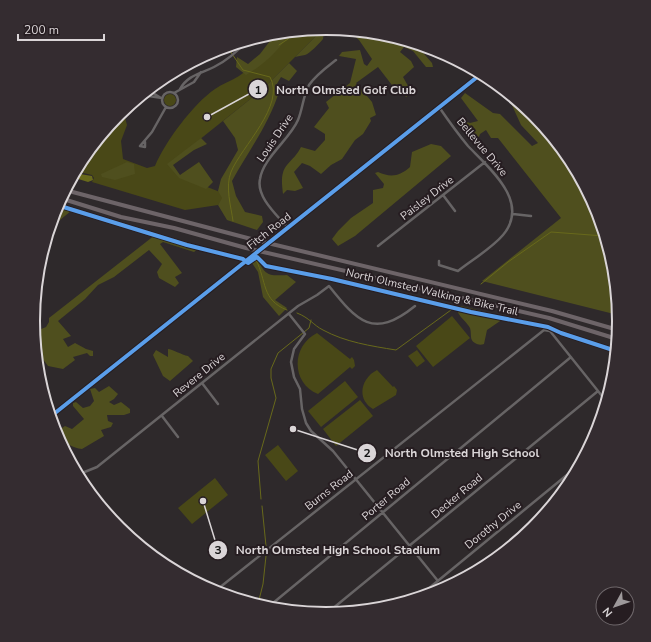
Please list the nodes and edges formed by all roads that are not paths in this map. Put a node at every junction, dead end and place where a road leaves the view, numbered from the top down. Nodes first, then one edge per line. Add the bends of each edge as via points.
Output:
1 (242, 48) edge
2 (336, 60) dead end
3 (202, 72) junction
4 (476, 78) edge
5 (180, 89) junction
6 (153, 93) edge
7 (174, 93) junction
8 (149, 96) edge
9 (162, 98) junction
10 (438, 107) junction
11 (166, 108) junction
12 (145, 142) dead end
13 (485, 162) junction
14 (71, 192) edge
15 (443, 195) junction
16 (67, 200) edge
17 (455, 211) dead end
18 (513, 214) junction
19 (531, 216) dead end
20 (288, 228) junction
21 (378, 246) dead end
22 (439, 261) dead end
23 (415, 306) dead end
24 (289, 314) junction
25 (612, 328) edge
26 (611, 337) edge
27 (571, 357) junction
28 (202, 383) junction
29 (598, 391) junction
30 (602, 396) edge
31 (218, 404) dead end
32 (55, 413) edge
33 (162, 416) junction
34 (178, 437) dead end
35 (83, 472) edge
36 (565, 476) edge
37 (355, 479) junction
38 (382, 513) junction
39 (409, 546) junction
40 (438, 581) junction
41 (431, 586) edge
42 (221, 587) edge
43 (274, 603) edge
44 (335, 606) edge

1 - 3 street via 230,58
2 - 20 street, Louis Drive via 310,84 298,120 264,168 260,179 260,188 265,200
3 - 5 street via 194,82
3 - 5 street via 184,82
4 - 10 street, Fitch Road
5 - 7 street
6 - 9 street
7 - 9 street via 167,92
7 - 11 street via 178,103 174,107
8 - 9 street
9 - 11 street via 162,104
10 - 13 street, Bellevue Drive via 468,146
10 - 20 street, Fitch Road
11 - 12 street
13 - 15 street, Paisley Drive
13 - 18 street, Bellevue Drive via 504,186 511,200
14 - 25 highway via 278,246 552,311
15 - 17 street
15 - 21 street, Paisley Drive
16 - 26 highway via 246,248 549,318
18 - 19 street
18 - 22 street via 503,235 458,271 440,265
20 - 32 street, Fitch Road
23 - 24 street, Revere Drive via 403,316 387,323 366,322 357,318 329,286
24 - 28 street, Revere Drive
24 - 37 street via 304,332 304,336 294,349 291,362 301,394 303,416 309,428 331,448
27 - 29 street
27 - 37 street, Burns Road via 550,331 544,330
27 - 38 street, Porter Road
28 - 31 street
28 - 33 street, Revere Drive
29 - 30 street
29 - 39 street, Decker Road
33 - 34 street
33 - 35 street, Revere Drive via 97,467
36 - 40 street, Dorothy Drive
37 - 38 street
37 - 42 street, Burns Road
38 - 39 street
38 - 43 street, Porter Road
39 - 40 street
39 - 44 street, Decker Road
40 - 41 street, Dorothy Drive

